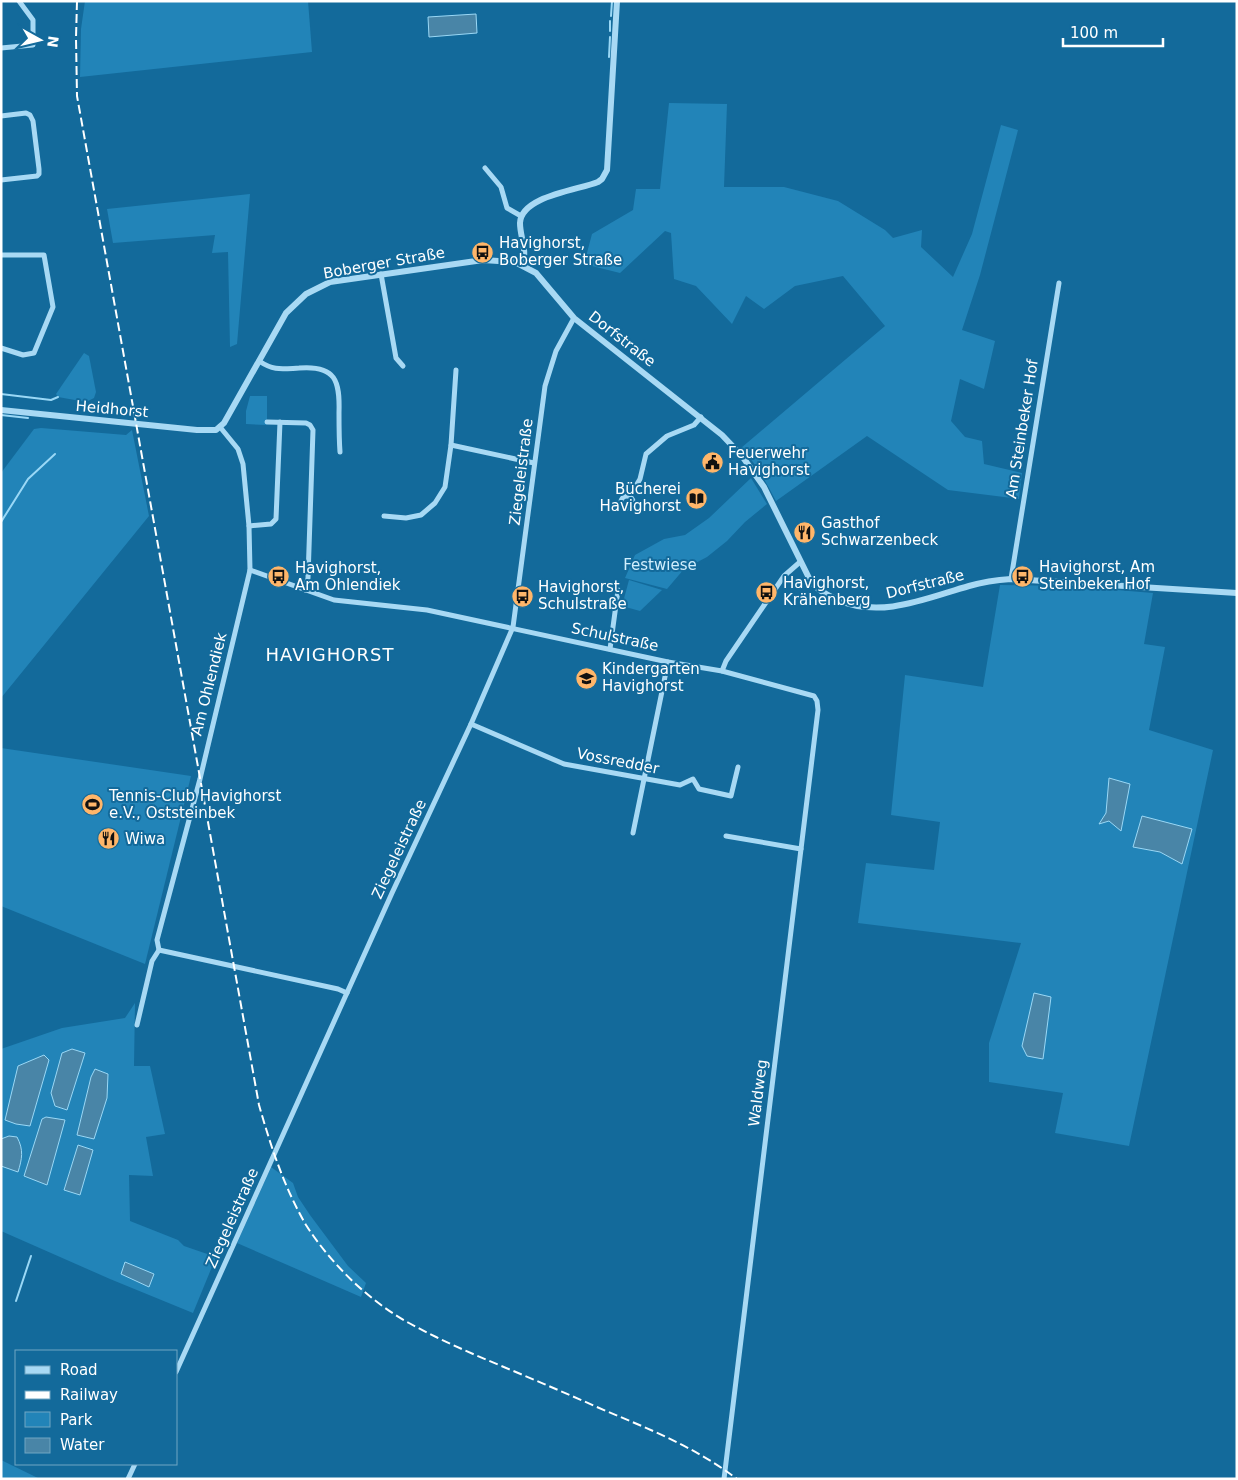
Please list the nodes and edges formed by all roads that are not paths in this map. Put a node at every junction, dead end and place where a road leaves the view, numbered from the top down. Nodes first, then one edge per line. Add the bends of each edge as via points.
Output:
1 (19, 1) edge
2 (617, 1) edge
3 (1, 48) edge
4 (1, 116) edge
5 (485, 168) dead end
6 (1, 180) edge
7 (521, 216) junction
8 (1, 255) edge
9 (522, 265) junction
10 (381, 274) junction
11 (1059, 283) dead end
12 (574, 318) junction
13 (1, 348) edge
14 (259, 360) junction
15 (402, 366) dead end
16 (456, 370) dead end
17 (1, 410) edge
18 (701, 417) junction
19 (267, 422) dead end
20 (280, 422) junction
21 (220, 427) junction
22 (451, 445) junction
23 (340, 452) dead end
24 (534, 463) junction
25 (630, 496) dead end
26 (384, 516) dead end
27 (249, 526) junction
28 (800, 562) junction
29 (250, 570) junction
30 (1012, 579) junction
31 (305, 590) junction
32 (618, 590) dead end
33 (1237, 593) edge
34 (513, 627) junction
35 (610, 649) junction
36 (668, 662) junction
37 (722, 672) junction
38 (818, 710) joint
39 (471, 724) junction
40 (738, 767) dead end
41 (644, 779) junction
42 (633, 833) dead end
43 (726, 836) dead end
44 (801, 849) junction
45 (159, 950) junction
46 (347, 994) junction
47 (137, 1025) dead end
48 (178, 1368) edge
49 (135, 1465) edge
50 (128, 1479) edge
51 (724, 1479) edge

1 - 3 street via 33,20 33,45
2 - 7 street via 607,168 596,183 536,202
4 - 6 street via 30,115 39,169 36,176
5 - 7 street via 502,187 508,208
7 - 9 street via 525,254
8 - 13 street via 44,255 53,307 34,353 23,356
9 - 10 street, Boberger Straße via 483,260
9 - 12 street, Boberger Straße via 540,276
10 - 14 street, Boberger Straße via 330,282 302,297 286,313
10 - 15 street via 396,358
11 - 30 street, Am Steinbeker Hof
12 - 18 street, Dorfstraße
12 - 24 street, Ziegeleistraße via 556,351 545,386
14 - 21 street, Boberger Straße
14 - 23 street via 274,369 313,367 334,377 340,392
16 - 22 street
17 - 21 street, Heidhorst via 205,430
18 - 25 street via 694,425 667,436 646,454 640,479
18 - 28 street, Dorfstraße via 736,449 758,477
19 - 20 street
20 - 27 street via 276,518 271,524
20 - 31 street via 306,423 313,430
21 - 27 street, Am Ohlendiek via 242,458
22 - 24 street
22 - 26 street via 444,487 435,503 421,515 406,518
24 - 34 street, Ziegeleistraße
27 - 29 street, Am Ohlendiek
28 - 30 street, Dorfstraße via 813,584 822,592 847,604 869,608 897,606 979,584
28 - 37 street via 770,595
29 - 31 street, Schulstraße
29 - 45 street, Am Ohlendiek via 157,940
30 - 33 street, Dorfstraße
31 - 34 street, Schulstraße via 334,600 427,610
32 - 35 street
34 - 35 street, Schulstraße
34 - 39 street, Ziegeleistraße
35 - 36 street, Schulstraße
36 - 37 street, Schulstraße
36 - 41 street
37 - 38 street, Schulstraße via 814,696 818,700
38 - 44 street, Waldweg
39 - 41 street, Vossredder via 564,764
39 - 46 street, Ziegeleistraße
40 - 41 street, Vossredder via 731,796 699,788 693,780 680,785
41 - 42 street
43 - 44 street
44 - 51 street, Waldweg
45 - 46 street via 338,989
45 - 47 street, Am Ohlendiek via 152,961
46 - 48 street, Ziegeleistraße
49 - 50 street

